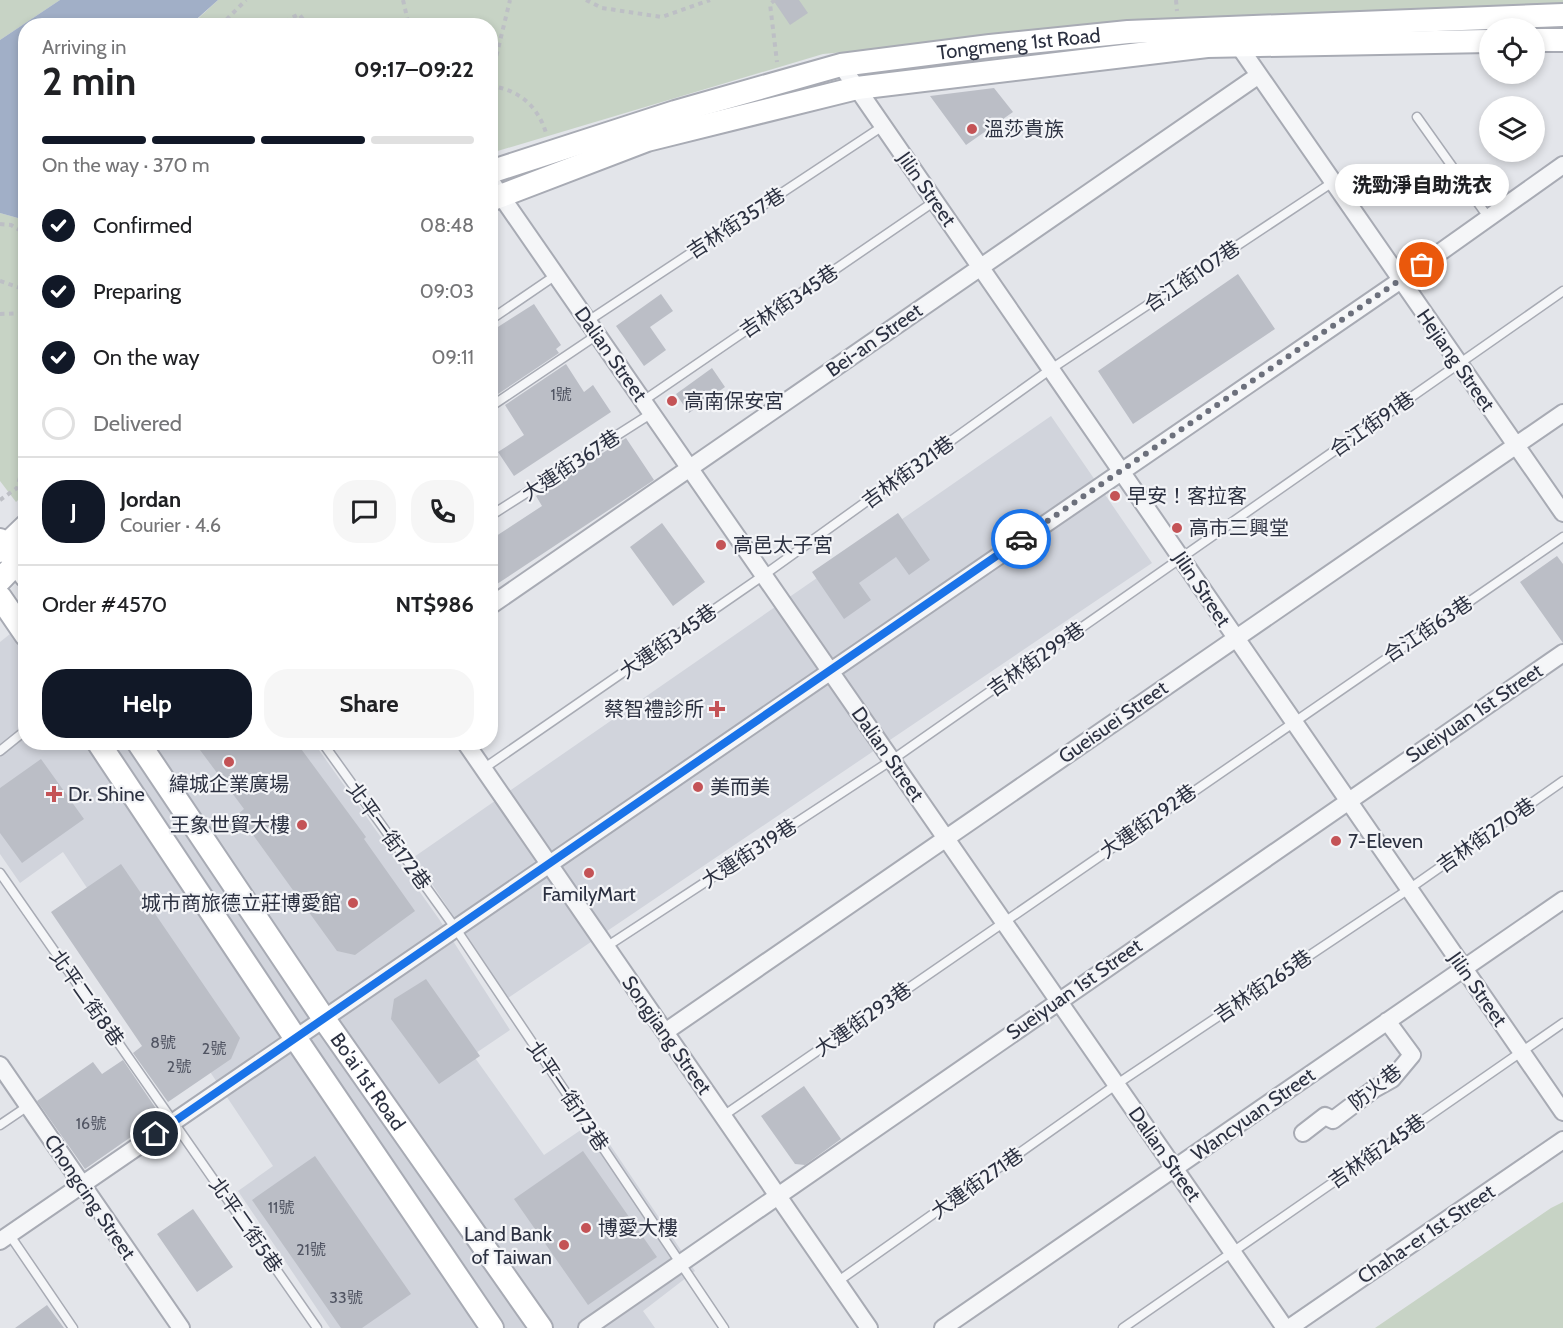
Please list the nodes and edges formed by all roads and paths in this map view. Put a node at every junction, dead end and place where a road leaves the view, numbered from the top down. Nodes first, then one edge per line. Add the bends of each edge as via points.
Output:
1 (246, 0) edge
2 (403, 0) edge
3 (510, 0) edge
4 (586, 0) edge
5 (710, 0) edge
6 (775, 0) edge
7 (1563, 15) edge
8 (228, 18) edge
9 (407, 18) edge
10 (1232, 37) junction
11 (1545, 40) edge
12 (1563, 40) edge
13 (1479, 41) edge
14 (498, 50) edge
15 (777, 62) dead end
16 (842, 65) junction
17 (1259, 75) junction
18 (498, 87) edge
19 (857, 87) junction
20 (1417, 117) dead end
21 (884, 126) junction
22 (546, 133) dead end
23 (1563, 165) edge
24 (498, 168) edge
25 (1333, 182) junction
26 (498, 191) edge
27 (498, 197) edge
28 (935, 201) junction
29 (1488, 217) junction
30 (0, 224) edge
31 (18, 229) edge
32 (980, 266) junction
33 (556, 275) junction
34 (1401, 280) junction
35 (0, 281) edge
36 (18, 287) edge
37 (1563, 291) edge
38 (18, 313) edge
39 (0, 314) edge
40 (498, 315) edge
41 (593, 328) junction
42 (1459, 363) junction
43 (1051, 369) junction
44 (498, 401) edge
45 (648, 407) junction
46 (1563, 413) edge
47 (1516, 446) junction
48 (690, 468) junction
49 (1121, 470) junction
50 (18, 484) edge
51 (0, 500) edge
52 (498, 510) edge
53 (1563, 513) edge
54 (1563, 537) edge
55 (12, 555) edge
56 (1181, 557) junction
57 (764, 575) junction
58 (0, 580) edge
59 (0, 597) edge
60 (498, 600) edge
61 (18, 623) edge
62 (1235, 637) junction
63 (1563, 653) edge
64 (830, 671) junction
65 (1293, 721) junction
66 (18, 736) edge
67 (103, 750) edge
68 (143, 750) edge
69 (328, 750) edge
70 (470, 750) edge
71 (0, 751) edge
72 (892, 760) junction
73 (483, 769) junction
74 (1563, 781) edge
75 (1348, 800) junction
76 (946, 838) junction
77 (549, 865) junction
78 (0, 873) edge
79 (1409, 889) junction
80 (1563, 900) edge
81 (1004, 921) junction
82 (456, 929) junction
83 (606, 947) junction
84 (1463, 968) junction
85 (1059, 1000) junction
86 (324, 1019) junction
87 (1388, 1020) junction
88 (1563, 1023) edge
89 (665, 1032) junction
90 (296, 1039) junction
91 (1521, 1052) junction
92 (0, 1065) edge
93 (1117, 1084) junction
94 (28, 1106) junction
95 (1563, 1112) edge
96 (723, 1116) junction
97 (174, 1122) junction
98 (0, 1125) edge
99 (1303, 1133) dead end
100 (1563, 1140) edge
101 (1175, 1168) junction
102 (82, 1185) junction
103 (778, 1196) junction
104 (5, 1237) edge
105 (1232, 1251) junction
106 (680, 1263) junction
107 (837, 1282) junction
108 (73, 1328) edge
109 (181, 1328) edge
110 (317, 1328) edge
111 (492, 1328) edge
112 (541, 1328) edge
113 (587, 1328) edge
114 (724, 1328) edge
115 (869, 1328) edge
116 (943, 1328) edge
117 (1123, 1328) edge
118 (1287, 1328) edge

1 - 8 path
2 - 9 path
3 - 14 path
4 - 5 path via 602,8 662,17
6 - 15 path via 770,4
7 - 10 street, Tongmeng 1st Road via 1337,23
10 - 13 street, Tongmeng 1st Road
10 - 16 street, Tongmeng 1st Road via 1128,32
10 - 17 street, Hejiang Street
10 - 19 street, Tongmeng 1st Road via 1207,46
11 - 12 street
16 - 19 street, Jilin Street
16 - 24 street, Tongmeng 1st Road via 675,112
17 - 25 street, Hejiang Street
17 - 32 street, Bei-an Street
18 - 22 path via 528,102
19 - 21 street, Jilin Street
19 - 26 street, Tongmeng 1st Road via 647,140
20 - 29 lane
21 - 28 street, Jilin Street
21 - 41 lane, 吉林街357巷
23 - 29 street
25 - 34 street, Hejiang Street
25 - 43 lane, 合江街107巷
27 - 33 street, Dalian Street
28 - 32 street, Jilin Street
28 - 45 lane, 吉林街345巷
29 - 34 street
30 - 31 path
32 - 43 street, Jilin Street
32 - 48 street, Bei-an Street
33 - 40 lane
33 - 41 street, Dalian Street
34 - 42 street, Hejiang Street
34 - 49 street
35 - 36 path
37 - 42 lane, 合江街91巷
38 - 39 path
41 - 44 lane, 吉林街357巷
41 - 45 street, Dalian Street
42 - 47 street, Hejiang Street
42 - 56 lane, 合江街91巷
43 - 49 street, Jilin Street
43 - 57 lane, 吉林街321巷
45 - 48 street, Dalian Street
45 - 52 lane, 大連街367巷
46 - 47 street, Gueisuei Street
47 - 53 street, Hejiang Street
47 - 62 street, Gueisuei Street
48 - 57 street, Dalian Street
48 - 60 street, Bei-an Street
49 - 56 street, Jilin Street
49 - 64 street
50 - 51 path
54 - 65 lane, 合江街63巷
55 - 58 street
56 - 62 street, Jilin Street
56 - 72 lane, 吉林街299巷
57 - 64 street, Dalian Street
57 - 73 lane, 大連街345巷
59 - 61 street
62 - 65 street, Jilin Street
62 - 76 street, Gueisuei Street
63 - 75 street, Sueiyuan 1st Street
64 - 72 street, Dalian Street
64 - 77 street
65 - 75 street, Jilin Street
65 - 81 lane, 大連街292巷
66 - 71 lane
67 - 90 street, Bo'ai 1st Road
68 - 86 street, Bo'ai 1st Road
69 - 82 lane, 北平一街172巷
70 - 73 street, Songjiang Street
72 - 76 street, Dalian Street
72 - 83 lane, 大連街319巷
73 - 77 street, Songjiang Street
74 - 79 lane, 吉林街270巷
75 - 79 street, Jilin Street
75 - 85 street, Sueiyuan 1st Street
76 - 81 street, Dalian Street
76 - 89 street, Gueisuei Street
77 - 82 street
77 - 83 street, Songjiang Street
78 - 97 lane, 北平二街8巷
79 - 84 street, Jilin Street
79 - 93 lane, 吉林街265巷
80 - 84 street, Wancyuan Street
81 - 85 street, Dalian Street
81 - 96 lane, 大連街293巷
82 - 86 street
82 - 106 lane, 北平一街173巷
83 - 89 street, Songjiang Street
84 - 87 street, Wancyuan Street
84 - 91 street, Jilin Street
85 - 93 street, Dalian Street
85 - 103 street, Sueiyuan 1st Street
86 - 90 street
86 - 112 street, Bo'ai 1st Road
87 - 99 street, 防火巷 via 1412,1055 1392,1079 1333,1120 1325,1116
87 - 101 street, Wancyuan Street
88 - 91 lane, 吉林街245巷
89 - 96 street, Songjiang Street
90 - 97 street
90 - 111 street, Bo'ai 1st Road
91 - 95 street, Jilin Street
91 - 105 lane, 吉林街245巷
92 - 94 street, Chongcing Street
93 - 101 street, Dalian Street
93 - 107 lane, 大連街271巷
94 - 98 lane
94 - 102 street, Chongcing Street
96 - 103 street, Songjiang Street
97 - 102 street
97 - 110 lane, 北平二街5巷
100 - 118 street, Chaha-er 1st Street
101 - 105 street, Dalian Street
101 - 116 street, Wancyuan Street
102 - 104 street
102 - 109 street, Chongcing Street
103 - 106 street, Sueiyuan 1st Street
103 - 107 street, Songjiang Street
104 - 108 lane
105 - 117 lane, 吉林街245巷
105 - 118 street, Dalian Street
106 - 113 street, Sueiyuan 1st Street
106 - 114 lane, 北平一街173巷
107 - 115 street, Songjiang Street

